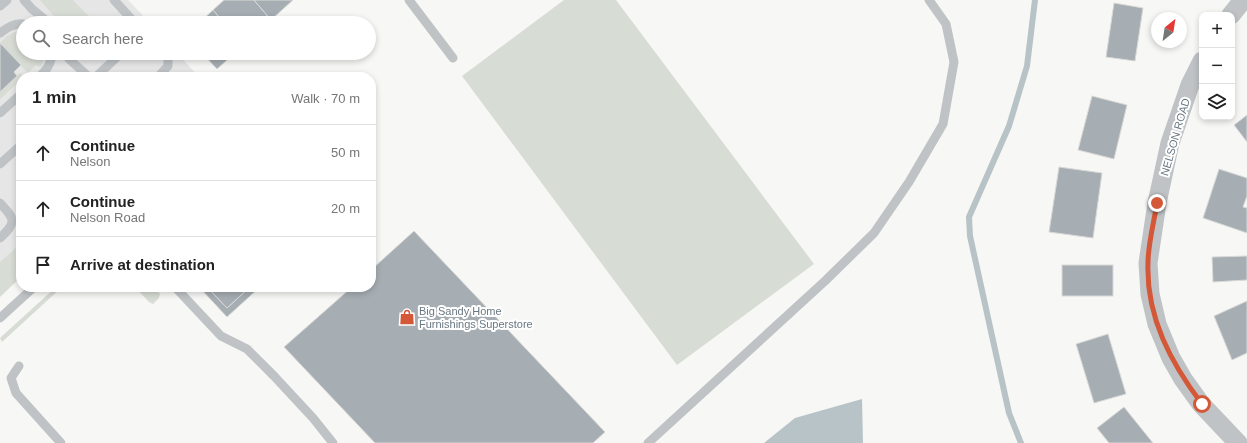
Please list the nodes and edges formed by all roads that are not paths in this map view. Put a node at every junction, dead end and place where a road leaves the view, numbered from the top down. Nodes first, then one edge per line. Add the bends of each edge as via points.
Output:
1 (24, 0) edge
2 (114, 0) edge
3 (409, 0) edge
4 (929, 0) edge
5 (1243, 0) edge
6 (1233, 12) edge
7 (40, 16) edge
8 (129, 16) edge
9 (16, 24) edge
10 (0, 33) edge
11 (453, 58) dead end
12 (51, 60) edge
13 (70, 60) edge
14 (114, 60) edge
15 (168, 60) edge
16 (1199, 67) edge
17 (44, 72) edge
18 (83, 72) edge
19 (101, 72) edge
20 (163, 72) edge
21 (16, 99) edge
22 (0, 113) edge
23 (16, 150) edge
24 (0, 164) edge
25 (0, 203) edge
26 (0, 238) edge
27 (29, 292) edge
28 (179, 292) edge
29 (0, 318) edge
30 (19, 366) dead end
31 (62, 443) edge
32 (333, 443) edge
33 (648, 443) edge
34 (1238, 443) edge

1 - 7 lane
2 - 8 lane
3 - 11 lane
4 - 33 lane via 946,24 954,62 943,124 909,182 874,233
5 - 6 street
9 - 10 lane
12 - 17 lane
13 - 18 lane
14 - 19 lane
15 - 20 lane via 168,66
16 - 34 street, NELSON ROAD via 1170,143 1157,203 1148,263 1150,294 1157,324 1183,379
21 - 22 lane
23 - 24 lane
25 - 26 lane via 12,221 9,230
27 - 29 lane
28 - 32 lane via 220,336 247,349 313,418
30 - 31 lane via 11,378 16,393

